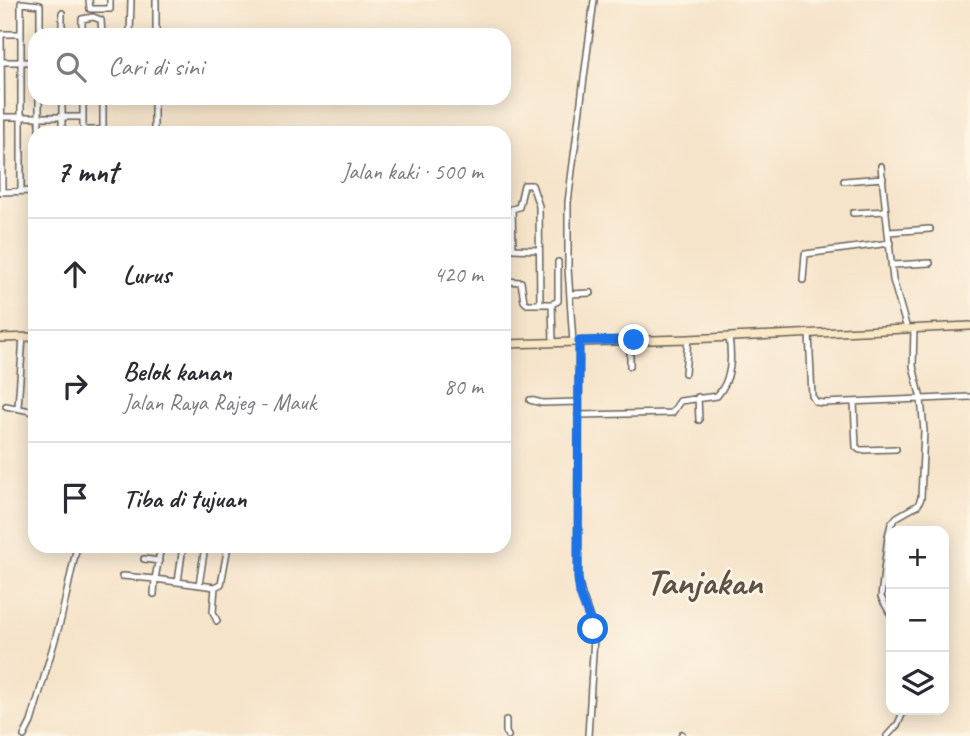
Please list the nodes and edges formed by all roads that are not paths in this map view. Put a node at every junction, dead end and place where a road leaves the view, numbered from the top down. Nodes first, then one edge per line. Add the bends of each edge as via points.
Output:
1 (89, 0) edge
2 (110, 0) edge
3 (131, 0) edge
4 (156, 0) edge
5 (594, 0) edge
6 (62, 13) dead end
7 (40, 28) edge
8 (62, 28) edge
9 (82, 28) edge
10 (102, 28) edge
11 (130, 28) edge
12 (156, 28) edge
13 (1, 34) edge
14 (20, 34) junction
15 (1, 62) edge
16 (20, 62) junction
17 (28, 62) edge
18 (39, 105) edge
19 (62, 105) edge
20 (83, 105) edge
21 (103, 105) edge
22 (155, 105) edge
23 (62, 116) junction
24 (1, 117) edge
25 (21, 117) junction
26 (39, 117) junction
27 (83, 117) junction
28 (39, 126) edge
29 (62, 126) edge
30 (83, 126) edge
31 (103, 126) edge
32 (154, 126) edge
33 (881, 166) dead end
34 (883, 178) junction
35 (844, 181) dead end
36 (20, 191) junction
37 (28, 191) edge
38 (1, 192) edge
39 (886, 211) junction
40 (512, 212) joint
41 (853, 213) dead end
42 (930, 229) dead end
43 (512, 230) joint
44 (889, 232) junction
45 (890, 243) junction
46 (513, 249) joint
47 (538, 250) junction
48 (558, 262) dead end
49 (930, 263) dead end
50 (892, 265) junction
51 (803, 280) dead end
52 (511, 281) edge
53 (591, 293) dead end
54 (570, 294) junction
55 (540, 304) junction
56 (552, 304) junction
57 (970, 326) edge
58 (911, 329) junction
59 (809, 333) junction
60 (23, 337) junction
61 (28, 337) edge
62 (730, 337) junction
63 (0, 338) edge
64 (688, 339) junction
65 (630, 340) junction
66 (554, 342) junction
67 (576, 342) junction
68 (511, 344) edge
69 (631, 366) dead end
70 (685, 373) dead end
71 (698, 397) junction
72 (970, 397) edge
73 (921, 399) junction
74 (530, 400) dead end
75 (578, 402) junction
76 (853, 402) junction
77 (6, 406) dead end
78 (18, 407) junction
79 (28, 410) edge
80 (578, 415) junction
81 (699, 420) dead end
82 (896, 449) dead end
83 (75, 553) edge
84 (160, 553) edge
85 (182, 553) edge
86 (204, 553) edge
87 (227, 553) edge
88 (144, 559) dead end
89 (159, 561) junction
90 (122, 576) dead end
91 (155, 579) junction
92 (178, 582) junction
93 (199, 585) junction
94 (215, 587) junction
95 (154, 594) dead end
96 (886, 606) edge
97 (217, 621) dead end
98 (902, 715) edge
99 (506, 720) dead end
100 (24, 736) edge
101 (508, 736) edge
102 (588, 736) edge
103 (887, 736) edge

1 - 2 street via 90,9 110,9
3 - 11 street
4 - 12 street
5 - 54 street via 568,202
6 - 8 street
7 - 14 street via 40,5 21,3
9 - 10 street via 83,18 93,17 101,20
13 - 14 street
13 - 15 street
14 - 16 street
15 - 16 street
15 - 24 street
16 - 17 street
16 - 25 street
18 - 26 street
19 - 23 street
20 - 27 street
21 - 31 street
22 - 32 street
23 - 26 street
23 - 27 street
23 - 29 street
24 - 25 street
24 - 38 street
25 - 26 street
25 - 36 street
26 - 28 street
27 - 30 street
33 - 34 street
34 - 35 street
34 - 39 street
36 - 37 street
36 - 38 street
39 - 41 street
39 - 44 street
40 - 43 street
40 - 47 street via 519,207 522,186 532,185 539,206
42 - 44 street
43 - 46 street
44 - 45 street
45 - 50 street
45 - 51 street via 805,254
46 - 47 street
47 - 55 street
48 - 56 street via 558,301
49 - 50 street
50 - 58 street via 895,291
52 - 55 street via 522,284 525,303
53 - 54 street
54 - 67 street
55 - 56 street
56 - 66 street
57 - 58 main road
58 - 59 main road
58 - 73 street
59 - 62 main road
59 - 76 street via 814,400 823,404
60 - 61 main road
60 - 63 main road
60 - 78 street
62 - 64 main road
62 - 71 street via 731,362 724,387 718,396
64 - 65 main road
64 - 70 street
65 - 67 main road
65 - 69 street
66 - 67 main road
66 - 68 main road
67 - 75 street
71 - 80 street via 680,401 673,412
71 - 81 street
72 - 73 street
73 - 76 street
73 - 96 street via 921,498 891,524 881,597
74 - 75 street
75 - 80 street
76 - 82 street via 856,447
77 - 78 street
78 - 79 street
80 - 102 street via 578,578 594,637
83 - 100 street via 61,619
84 - 89 street
85 - 92 street
86 - 93 street
87 - 94 street via 221,584
88 - 89 street
89 - 91 street
90 - 91 street
91 - 92 street
91 - 95 street
92 - 93 street
93 - 94 street
94 - 97 street
98 - 103 street
99 - 101 street

